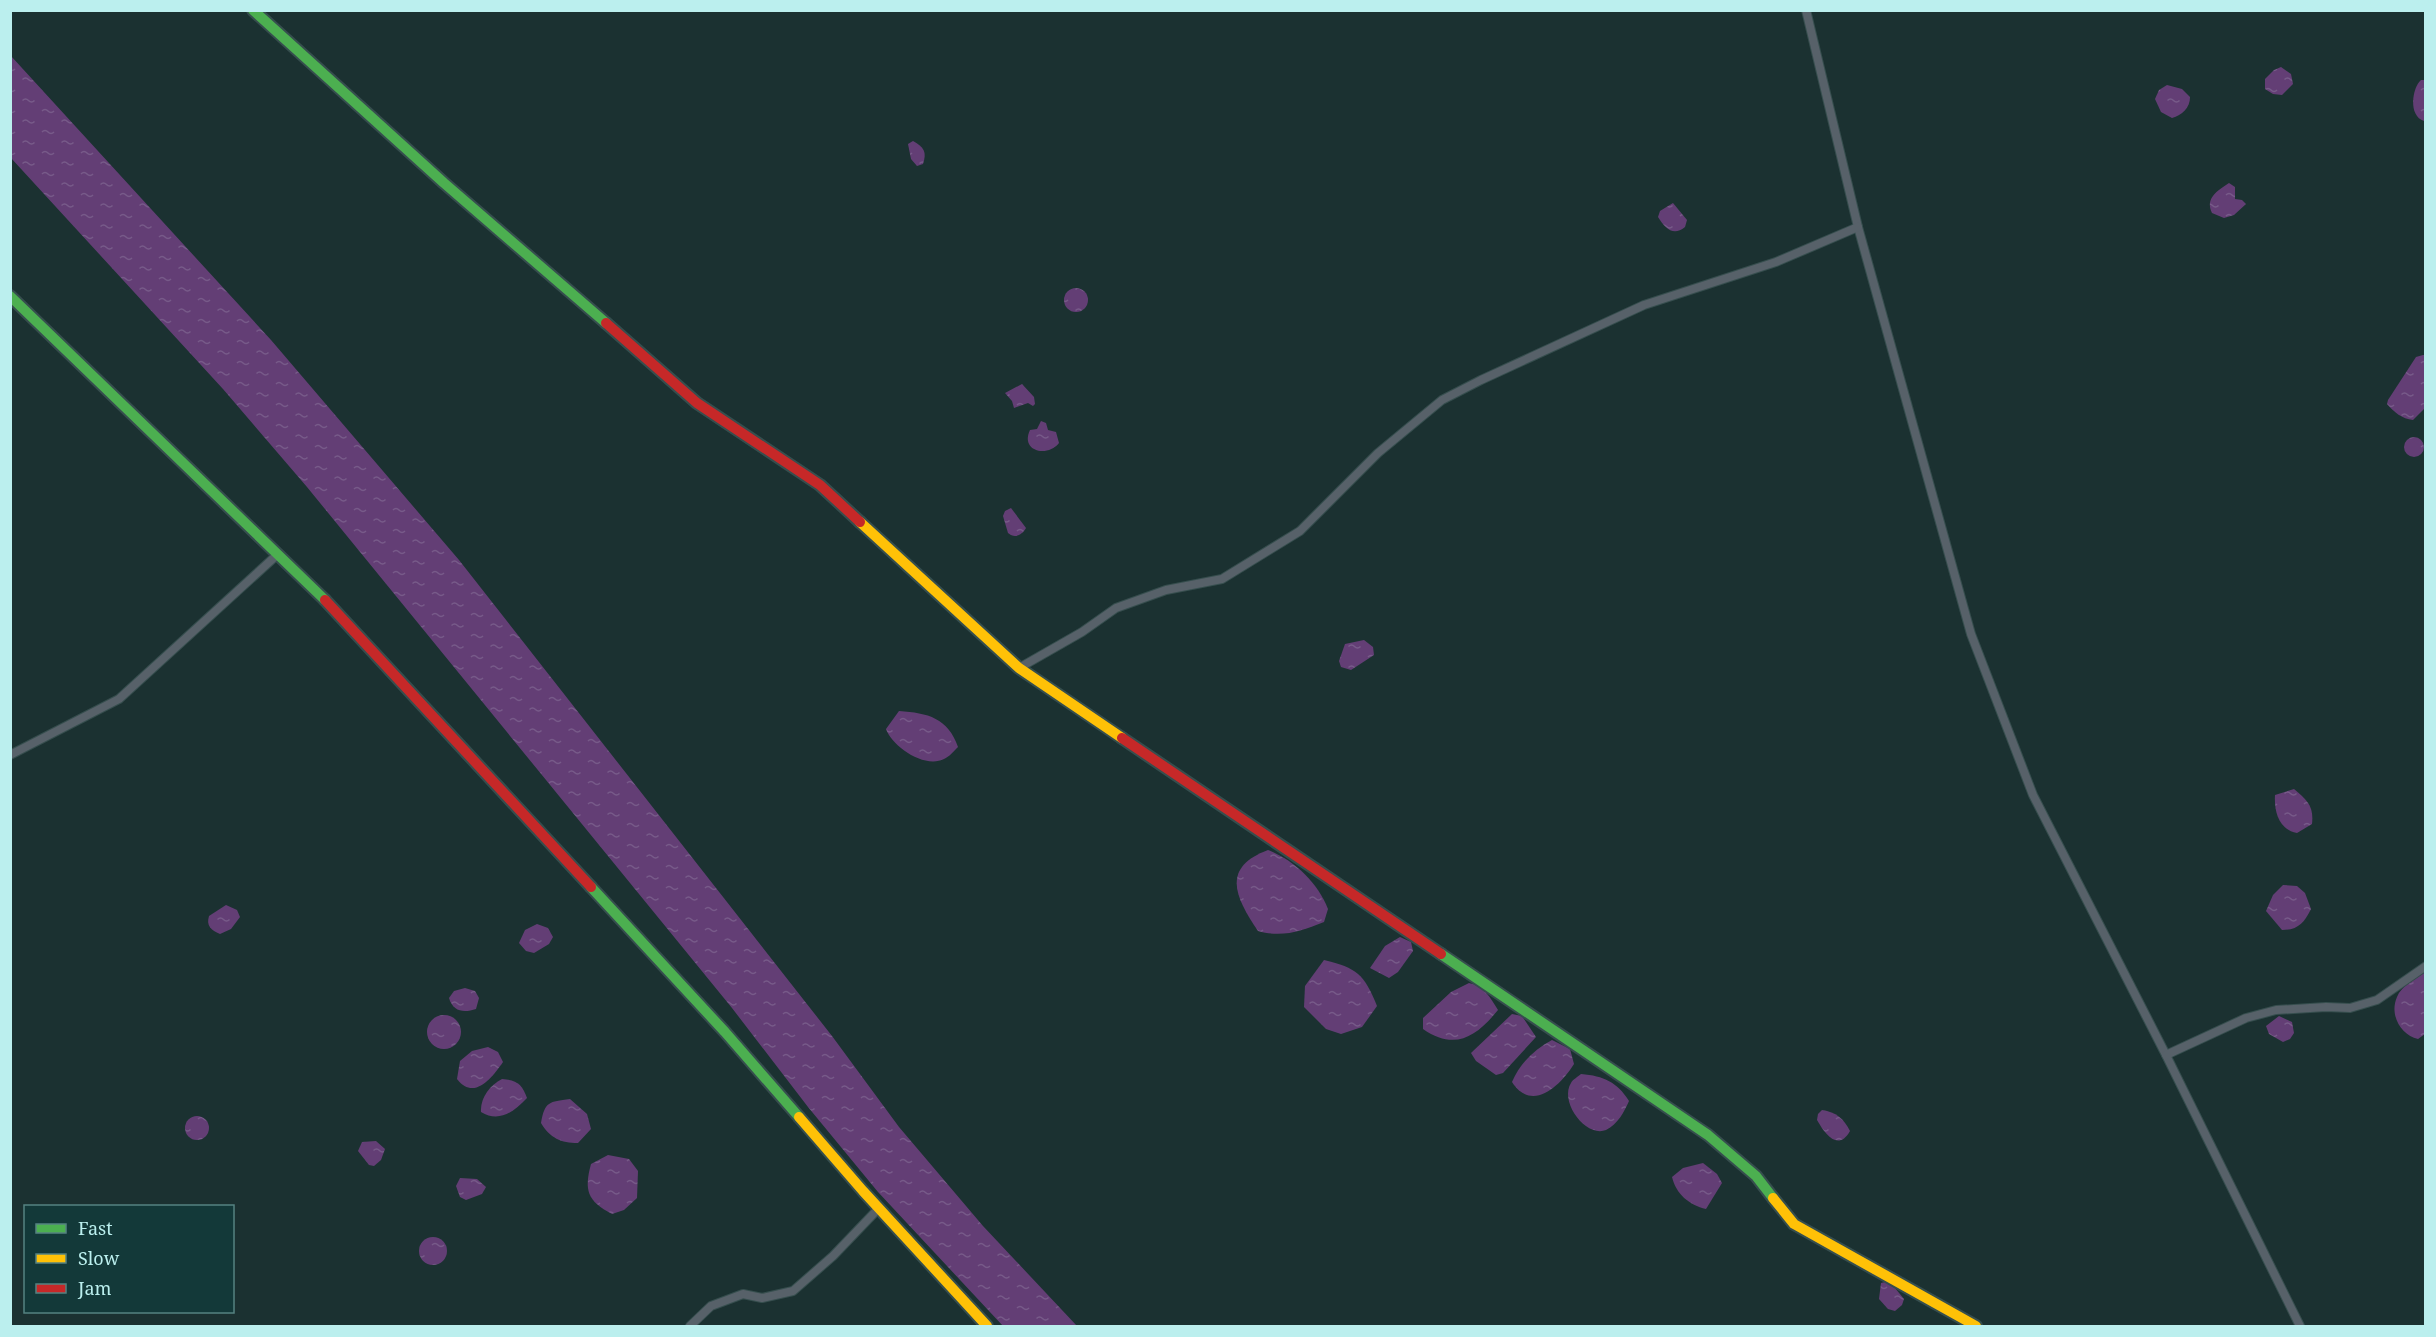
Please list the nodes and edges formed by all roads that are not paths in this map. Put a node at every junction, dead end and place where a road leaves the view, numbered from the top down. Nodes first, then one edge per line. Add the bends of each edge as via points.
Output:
1 (253, 10) edge
2 (1806, 10) edge
3 (1858, 227) junction
4 (10, 296) edge
5 (278, 554) junction
6 (1019, 668) junction
7 (10, 755) edge
8 (2426, 966) edge
9 (2166, 1055) junction
10 (879, 1208) junction
11 (690, 1326) edge
12 (987, 1326) edge
13 (1976, 1326) edge
14 (2300, 1326) edge

1 - 6 street via 697,403 820,485
2 - 3 street
3 - 6 street via 1776,262 1644,305 1442,400 1378,453 1300,531 1222,579 1166,590 1116,608
3 - 9 street via 1971,634 2033,795
4 - 5 street
5 - 7 street via 119,699
5 - 10 street via 334,609 725,1032
6 - 13 street via 1708,1135 1756,1176 1794,1224
8 - 9 street via 2377,1000 2350,1008 2276,1010 2246,1018
9 - 14 street
10 - 11 street via 792,1291 762,1299 743,1293 711,1306
10 - 12 street

